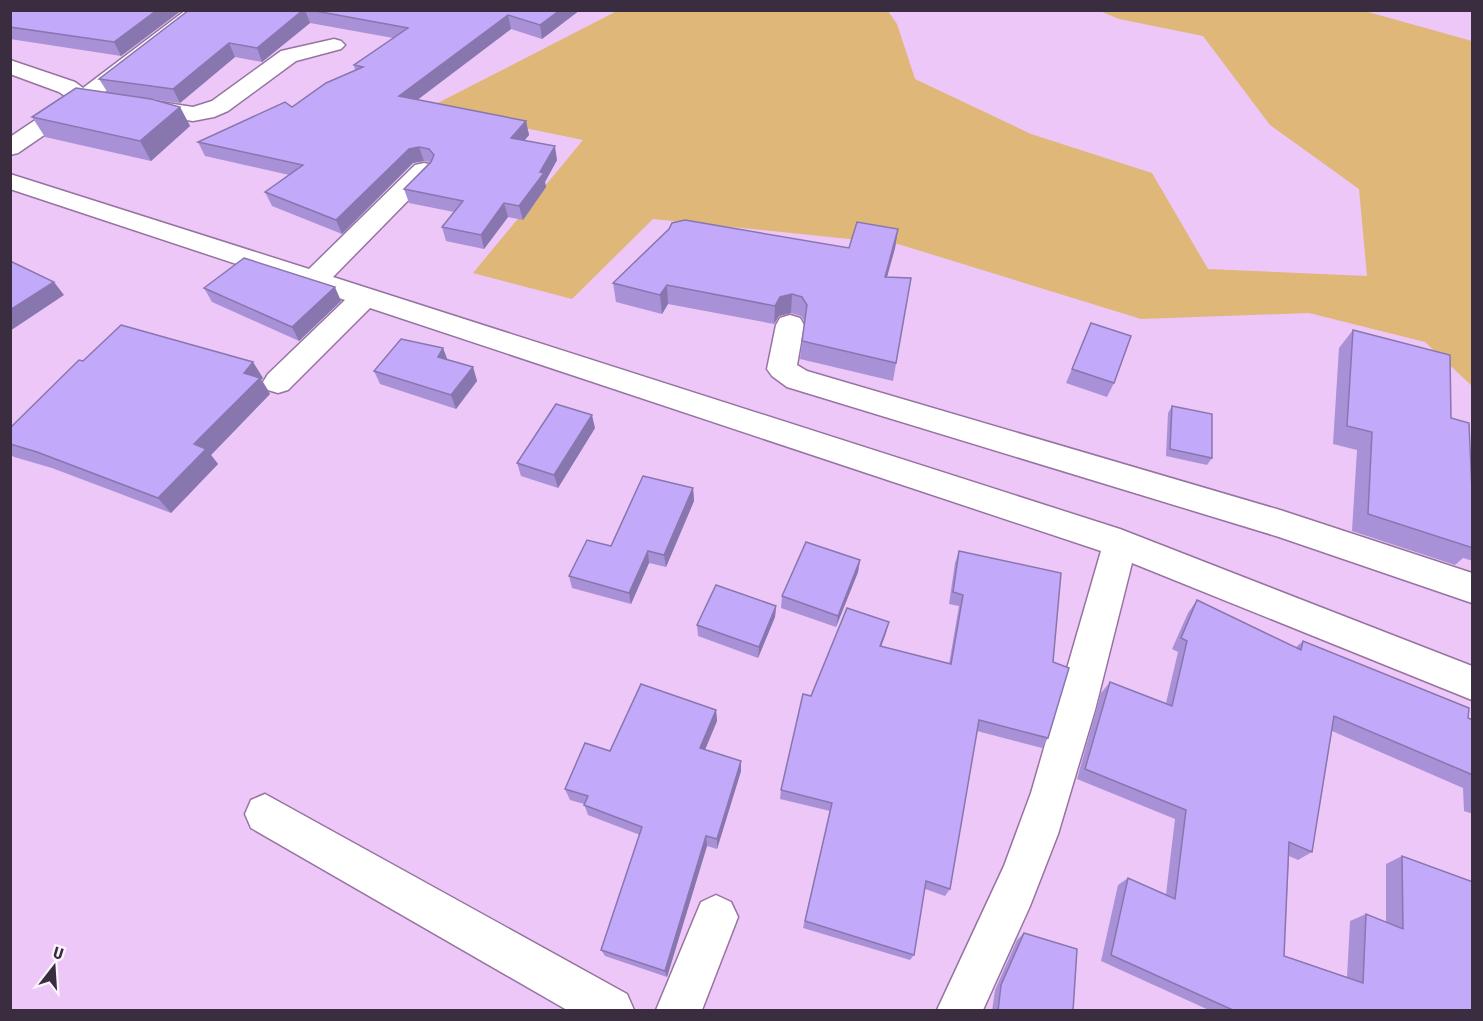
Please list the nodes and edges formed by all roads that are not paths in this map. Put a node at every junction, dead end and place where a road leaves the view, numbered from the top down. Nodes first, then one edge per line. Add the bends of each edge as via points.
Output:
1 (200, 10) edge
2 (334, 45) dead end
3 (10, 66) edge
4 (83, 98) junction
5 (10, 148) edge
6 (424, 170) edge
7 (10, 181) edge
8 (316, 278) junction
9 (366, 296) junction
10 (790, 325) dead end
11 (278, 382) dead end
12 (1120, 543) junction
13 (1473, 588) edge
14 (1473, 683) edge
15 (265, 814) dead end
16 (716, 917) dead end
17 (611, 1011) edge
18 (679, 1011) edge
19 (960, 1011) edge

1 - 4 street
2 - 4 street via 289,56 206,112 193,114
3 - 4 street via 67,87
4 - 5 street
6 - 8 street
7 - 8 street
8 - 9 street
9 - 11 street
9 - 12 street
10 - 13 street via 782,369 797,379 1280,524
12 - 14 street
12 - 19 street via 1086,675 1047,802 1022,873
15 - 17 street
16 - 18 street

